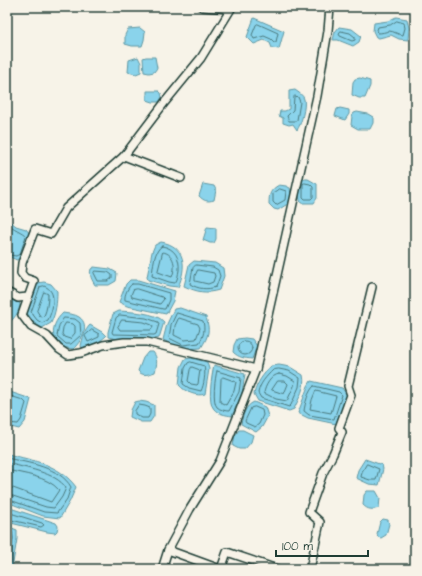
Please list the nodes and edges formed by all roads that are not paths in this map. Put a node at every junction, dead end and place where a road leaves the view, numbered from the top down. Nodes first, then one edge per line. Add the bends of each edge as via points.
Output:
1 (202, 7) edge
2 (330, 7) edge
3 (124, 156) junction
4 (181, 178) dead end
5 (372, 288) dead end
6 (7, 292) edge
7 (28, 297) junction
8 (256, 369) junction
9 (168, 550) junction
10 (162, 569) edge
11 (221, 569) edge
12 (277, 569) edge
13 (310, 569) edge

1 - 3 street via 231,9 201,58
2 - 8 street via 317,96
3 - 4 street
3 - 7 street via 66,208 51,234 34,229 21,273 25,278 34,281
5 - 13 street via 348,386 351,395 339,428 342,432 323,472 309,512 320,522
6 - 7 street via 18,298
7 - 8 street via 22,315 31,327 47,336 68,355 103,345 147,342
8 - 9 street via 220,461
9 - 10 street
9 - 11 street
11 - 12 street via 226,552

